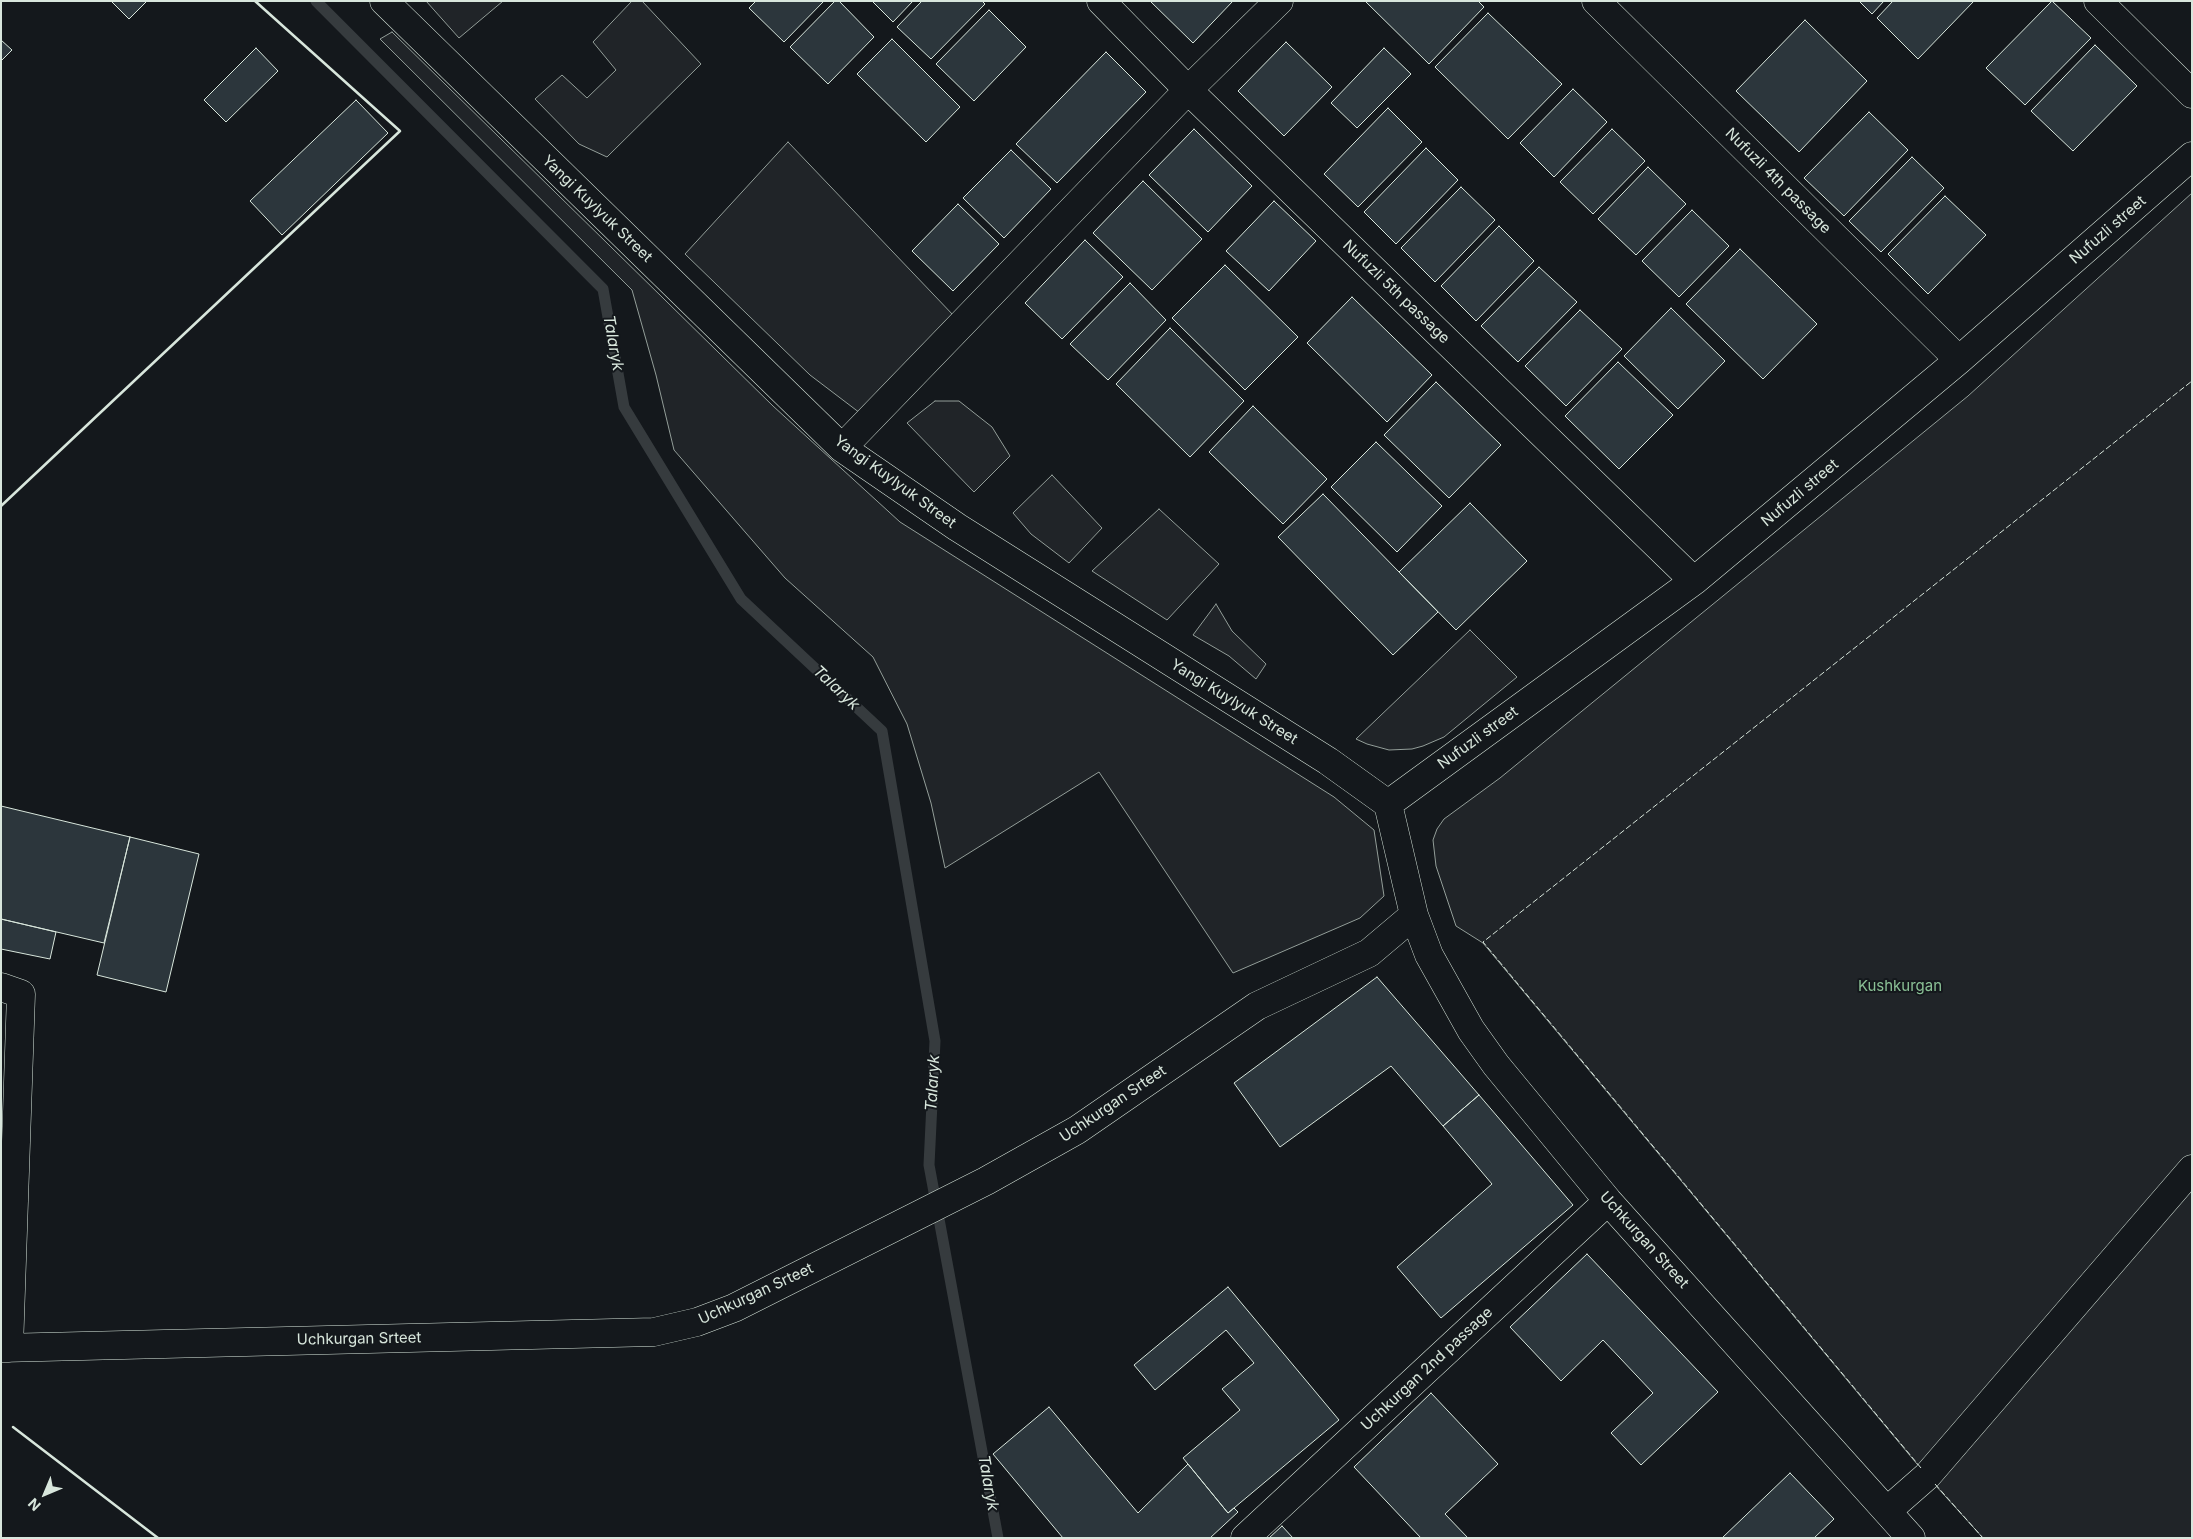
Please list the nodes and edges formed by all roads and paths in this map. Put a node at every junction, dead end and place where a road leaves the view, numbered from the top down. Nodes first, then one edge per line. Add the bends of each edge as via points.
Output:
1 (384, 1) edge
2 (1100, 1) edge
3 (1279, 1) edge
4 (1596, 1) edge
5 (2098, 1) edge
6 (1188, 90) junction
7 (2192, 94) edge
8 (2192, 156) edge
9 (1959, 360) junction
10 (842, 448) junction
11 (1694, 581) junction
12 (1388, 804) junction
13 (1414, 915) junction
14 (1, 988) edge
15 (2192, 1169) edge
16 (1608, 1201) junction
17 (5, 1348) edge
18 (1887, 1511) junction
19 (1245, 1538) edge
20 (1911, 1538) edge

1 - 10 street, Yangi Kuylyuk Street
2 - 6 street, Nufuzli 5th passage
3 - 6 street
4 - 9 street, Nufuzli 4th passage
5 - 7 street
6 - 10 street
6 - 11 street, Nufuzli 5th passage
8 - 9 street, Nufuzli street
9 - 11 street, Nufuzli street
10 - 12 street, Yangi Kuylyuk Street via 957,527 1328,761
11 - 12 street, Nufuzli street
12 - 13 street
13 - 16 street, Uchkurgan Street via 1430,954 1471,1030
13 - 17 street, Uchkurgan Srteet via 1369,953 1257,1006 1077,1130 892,1230 716,1316 654,1332
14 - 17 street via 21,994
15 - 18 street via 1927,1476
16 - 18 street, Uchkurgan Street
16 - 19 street, Uchkurgan 2nd passage
18 - 20 street, Uchkurgan Street

